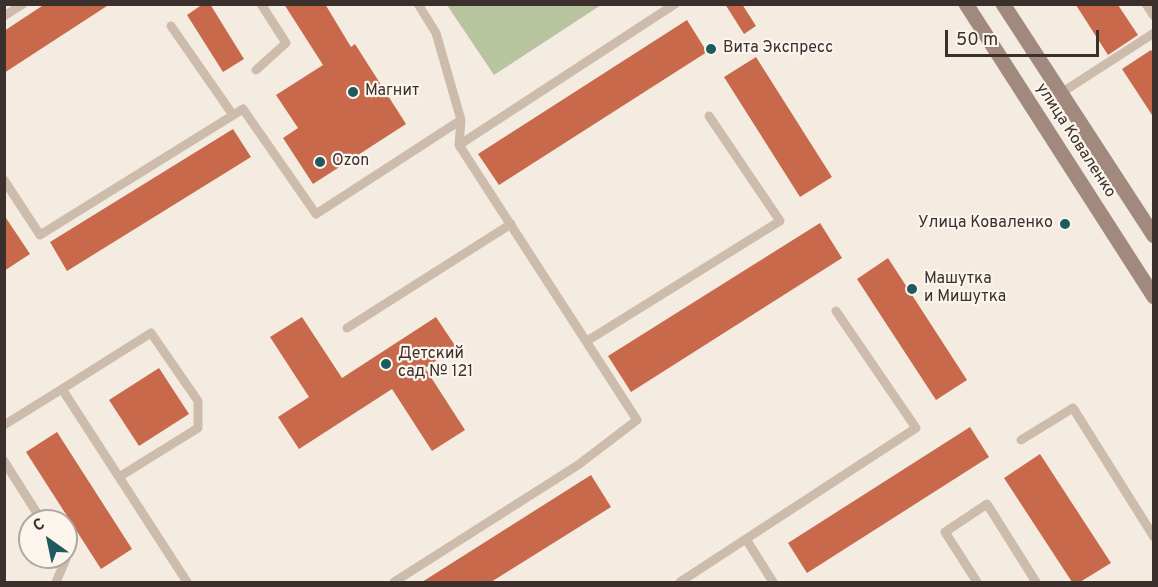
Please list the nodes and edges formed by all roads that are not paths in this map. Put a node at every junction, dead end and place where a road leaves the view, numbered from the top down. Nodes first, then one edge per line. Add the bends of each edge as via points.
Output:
1 (23, 4) edge
2 (261, 4) edge
3 (418, 4) edge
4 (675, 4) edge
5 (966, 4) edge
6 (1003, 4) edge
7 (1146, 4) edge
8 (4, 16) edge
9 (1154, 16) edge
10 (171, 26) dead end
11 (1154, 33) edge
12 (256, 70) dead end
13 (1061, 93) junction
14 (233, 115) junction
15 (710, 116) dead end
16 (461, 120) junction
17 (459, 145) junction
18 (4, 180) edge
19 (511, 224) junction
20 (1154, 236) edge
21 (1154, 297) edge
22 (836, 311) dead end
23 (347, 328) dead end
24 (587, 341) junction
25 (62, 389) junction
26 (4, 425) edge
27 (1021, 440) dead end
28 (4, 461) edge
29 (119, 477) junction
30 (34, 509) edge
31 (1154, 537) edge
32 (746, 539) junction
33 (187, 582) edge
34 (394, 582) edge
35 (680, 582) edge
36 (773, 582) edge
37 (977, 582) edge
38 (1036, 582) edge

1 - 8 lane
2 - 12 lane via 286,43
3 - 16 lane via 436,33
4 - 17 lane
5 - 21 main road, улица Коваленко
6 - 13 main road, улица Коваленко
7 - 9 lane
10 - 14 lane
11 - 13 lane
13 - 20 main road, улица Коваленко
14 - 16 lane via 243,109 316,214
14 - 18 lane via 40,235
15 - 24 lane via 780,221
16 - 17 lane
17 - 19 lane
19 - 23 lane
19 - 24 lane
22 - 32 lane via 916,428
24 - 34 lane via 637,420 578,465
25 - 26 lane
25 - 29 lane
25 - 29 lane via 151,333 198,401 198,428
27 - 31 lane via 1073,408
28 - 30 lane
29 - 33 lane
32 - 35 lane
32 - 36 lane
37 - 38 lane via 945,531 987,504

